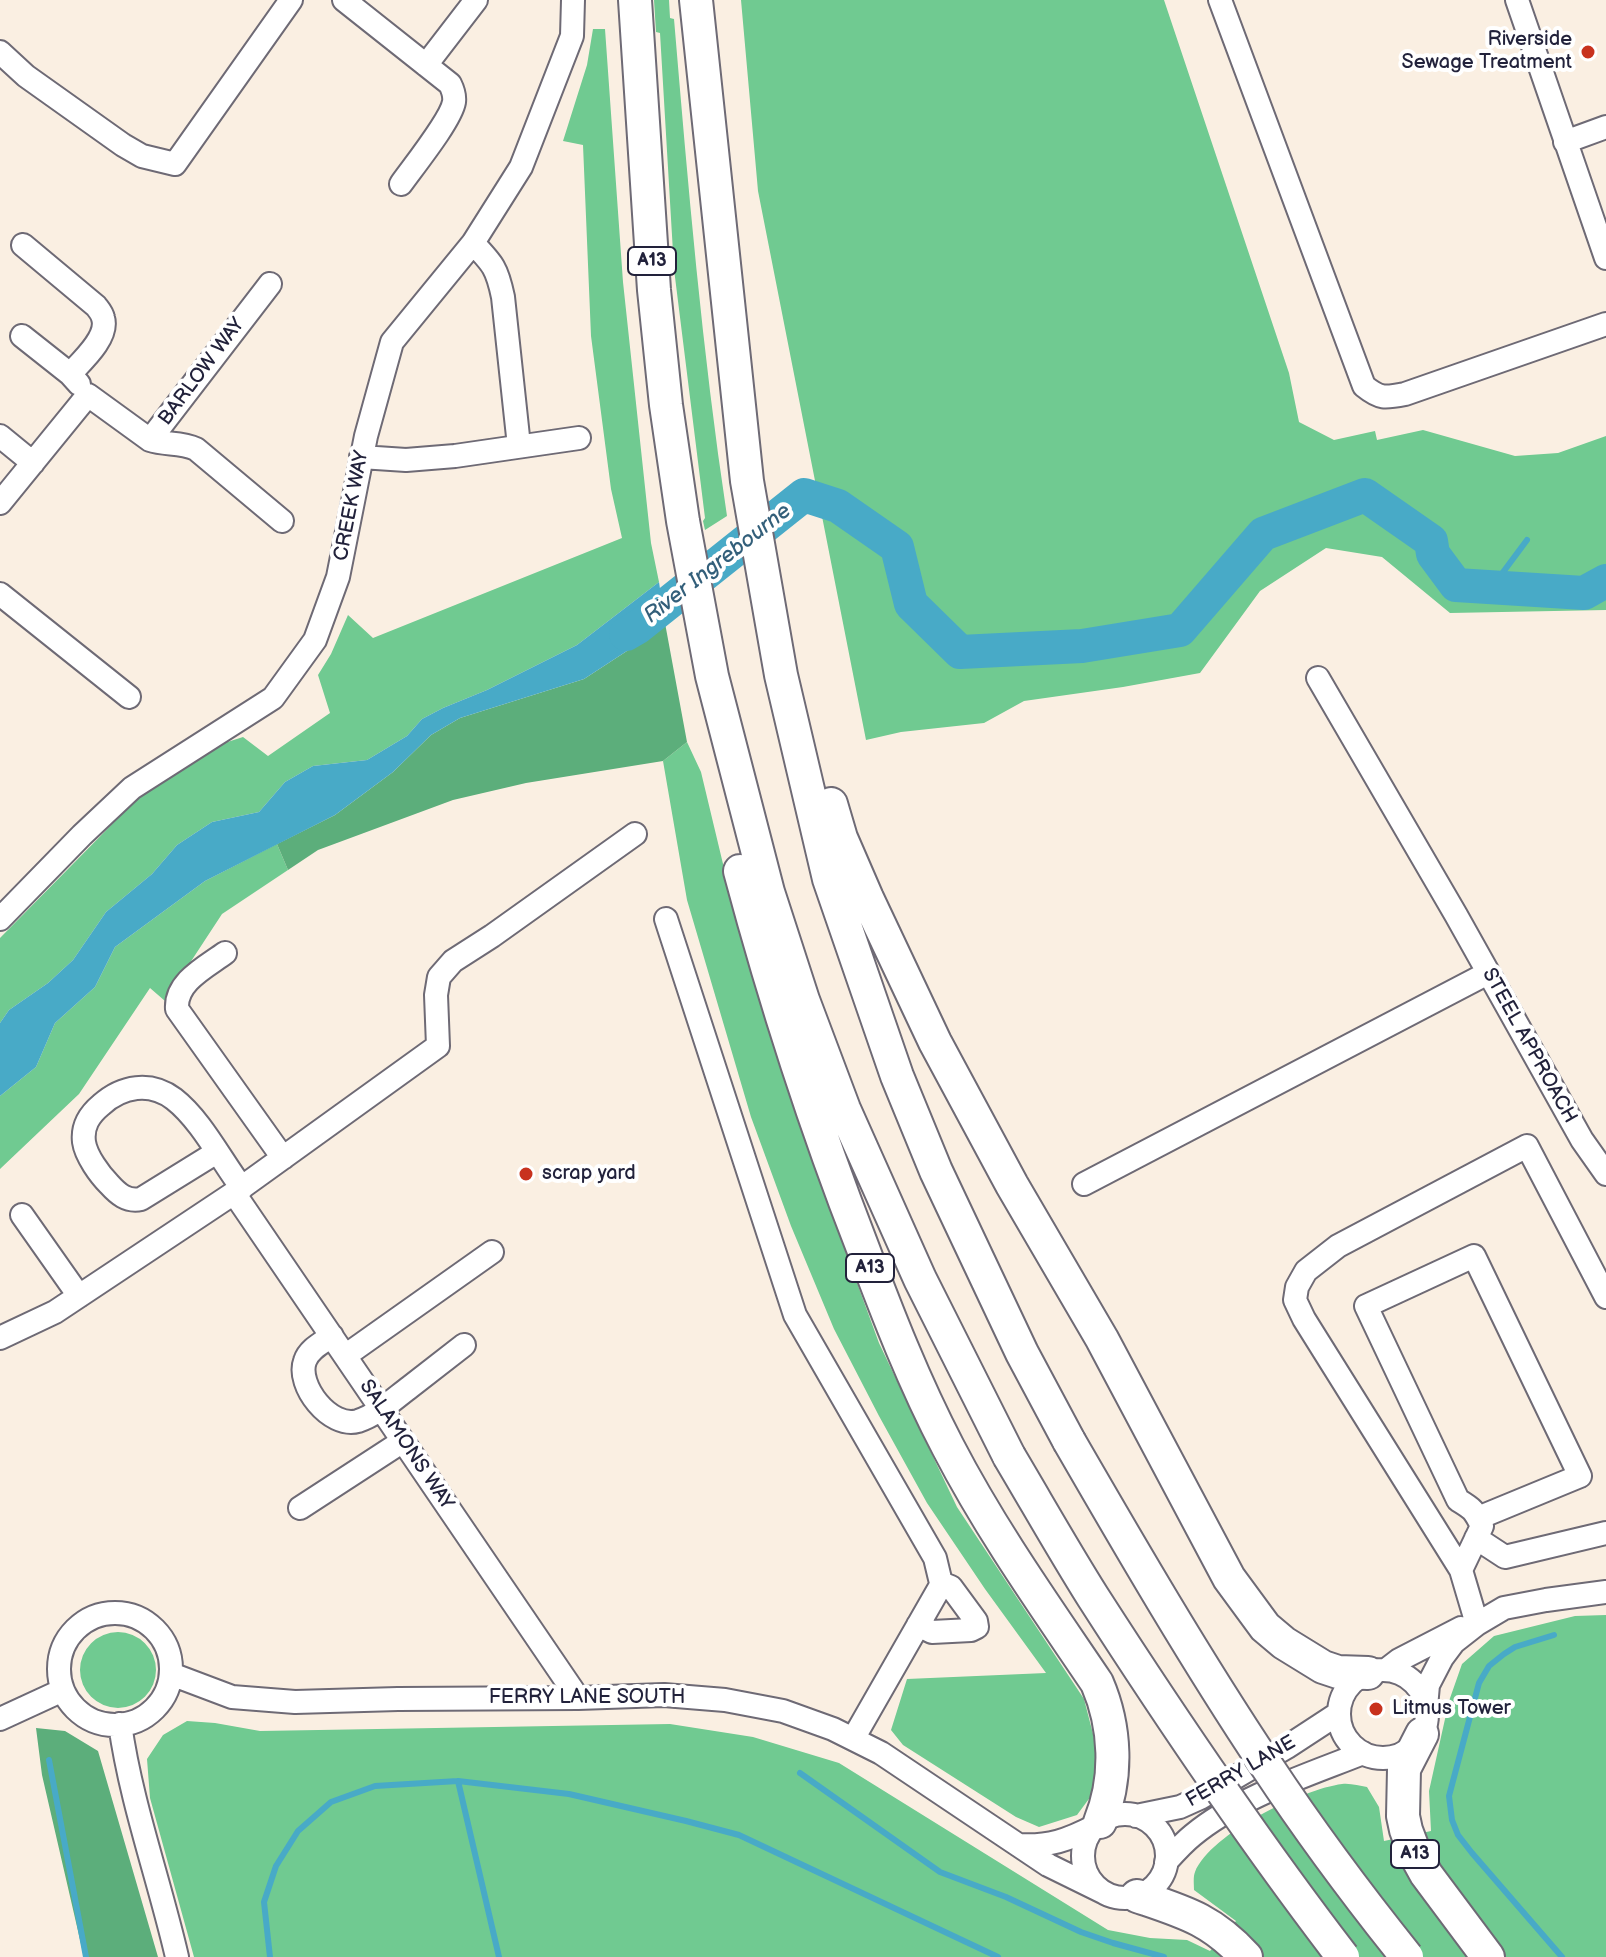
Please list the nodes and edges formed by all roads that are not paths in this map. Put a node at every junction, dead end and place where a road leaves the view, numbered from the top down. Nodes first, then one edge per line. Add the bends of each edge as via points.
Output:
1 (344, 0) edge
2 (476, 0) edge
3 (573, 0) edge
4 (635, 0) edge
5 (696, 0) edge
6 (1220, 0) edge
7 (1517, 0) edge
8 (277, 7) edge
9 (0, 52) edge
10 (430, 68) junction
11 (1606, 127) edge
12 (1565, 142) junction
13 (401, 184) dead end
14 (473, 243) junction
15 (23, 245) dead end
16 (1606, 258) edge
17 (270, 284) dead end
18 (1606, 324) edge
19 (22, 336) dead end
20 (70, 374) junction
21 (88, 395) junction
22 (0, 436) edge
23 (579, 438) dead end
24 (150, 440) junction
25 (519, 446) junction
26 (361, 457) junction
27 (33, 463) junction
28 (0, 503) edge
29 (282, 521) dead end
30 (0, 594) edge
31 (710, 664) junction
32 (781, 675) junction
33 (1318, 678) dead end
34 (129, 697) dead end
35 (635, 834) dead end
36 (0, 919) edge
37 (666, 919) dead end
38 (225, 953) dead end
39 (1488, 973) junction
40 (217, 1152) junction
41 (283, 1158) junction
42 (1606, 1174) edge
43 (1084, 1184) dead end
44 (238, 1190) junction
45 (22, 1215) dead end
46 (492, 1252) dead end
47 (79, 1296) junction
48 (1606, 1297) edge
49 (332, 1336) junction
50 (0, 1338) edge
51 (464, 1345) dead end
52 (345, 1356) junction
53 (381, 1409) junction
54 (403, 1441) junction
55 (300, 1508) dead end
56 (1477, 1528) junction
57 (1606, 1533) edge
58 (1461, 1570) junction
59 (941, 1583) junction
60 (1606, 1592) edge
61 (1477, 1624) junction
62 (918, 1625) junction
63 (1377, 1672) junction
64 (171, 1674) junction
65 (63, 1690) junction
66 (578, 1698) junction
67 (1339, 1713) junction
68 (0, 1719) edge
69 (1424, 1720) junction
70 (120, 1724) junction
71 (853, 1739) junction
72 (1363, 1753) junction
73 (1136, 1816) junction
74 (1097, 1824) junction
75 (1018, 1845) junction
76 (1166, 1862) junction
77 (1123, 1896) junction
78 (177, 1957) edge
79 (1246, 1957) edge
80 (1343, 1957) edge
81 (1407, 1957) edge
82 (1488, 1957) edge

1 - 10 street
2 - 10 street
3 - 14 street, CREEK WAY via 572,36 521,167
4 - 31 highway, A13 via 666,405
5 - 32 highway via 747,481
6 - 18 street via 1364,386 1374,395 1405,394
7 - 12 street
8 - 9 street via 175,164 123,145
10 - 13 street via 450,84 455,100
11 - 12 street
12 - 16 street
14 - 25 street via 494,265 503,297
14 - 26 street, CREEK WAY via 392,342
15 - 20 street via 96,306 103,318 101,338
17 - 24 street, BARLOW WAY
19 - 20 street, BARLOW WAY
20 - 21 street, BARLOW WAY
21 - 24 street, BARLOW WAY
21 - 27 street
22 - 27 street
23 - 25 street
24 - 29 street via 196,449
25 - 26 street via 406,460
26 - 36 street, CREEK WAY via 338,577 315,640 273,698 132,788
27 - 28 street
30 - 34 street
31 - 74 highway, A13 via 705,736 784,1026 837,1183 902,1352 949,1450 1003,1546 1105,1701 1112,1773 1108,1802
31 - 80 highway, A13, bridge via 768,892 803,1000 844,1109 920,1279 1009,1456 1092,1595 1189,1744
32 - 63 highway via 807,722 841,838 935,1042 1229,1578 1265,1627 1293,1649 1338,1672
32 - 81 highway, bridge via 829,879 897,1076 1022,1353 1133,1552 1266,1766
33 - 39 street, STEEL APPROACH
35 - 41 street via 453,961 439,977 438,1046
37 - 59 street via 795,1315 934,1554
38 - 41 street via 184,985 176,998 177,1009
39 - 42 street, STEEL APPROACH
39 - 43 street
40 - 40 street via 173,1098 142,1087 112,1095 88,1117 85,1127 84,1145 105,1180 135,1201
40 - 44 street, SALAMONS WAY
41 - 44 street
44 - 47 street
44 - 49 street, SALAMONS WAY
45 - 47 street
46 - 52 street
47 - 50 street
48 - 58 street via 1527,1146 1338,1246 1306,1271 1297,1287 1295,1300 1304,1319
49 - 52 street, SALAMONS WAY
49 - 53 street via 305,1358 302,1370 315,1399 346,1423
51 - 53 street
52 - 53 street, SALAMONS WAY
53 - 54 street, SALAMONS WAY
54 - 55 street
54 - 66 street, SALAMONS WAY
56 - 56 street via 1473,1508 1458,1500 1366,1306 1474,1256 1580,1476
56 - 57 street via 1505,1557
56 - 58 street
58 - 61 street
59 - 62 street
59 - 62 street via 951,1587 977,1627 932,1632
60 - 61 street via 1504,1608
61 - 63 street via 1457,1629
61 - 69 street via 1442,1658 1428,1685
62 - 71 street
63 - 67 street via 1356,1679
63 - 69 street via 1400,1674 1413,1682 1422,1693
64 - 65 street via 170,1656 150,1625 116,1612 81,1623 68,1637 59,1672
64 - 66 street, FERRY LANE SOUTH via 232,1697 295,1702
64 - 70 street via 154,1709
65 - 68 street
65 - 70 street via 86,1717
66 - 71 street, FERRY LANE SOUTH via 664,1695 725,1700 783,1711
67 - 72 street via 1346,1737
67 - 73 street, FERRY LANE via 1200,1798
69 - 72 street via 1414,1745 1403,1753
69 - 82 highway, A13 via 1404,1769 1406,1830 1426,1874
70 - 78 street
71 - 75 street, FERRY LANE SOUTH
72 - 76 street, FERRY LANE via 1213,1820
73 - 74 street, FERRY LANE via 1123,1814
73 - 76 street via 1163,1838
74 - 75 street via 1042,1846
74 - 77 street via 1087,1837 1083,1865 1097,1888
75 - 77 street, FERRY LANE SOUTH via 1048,1865
76 - 77 street, FERRY LANE via 1148,1891
77 - 79 highway via 1185,1912 1221,1932

